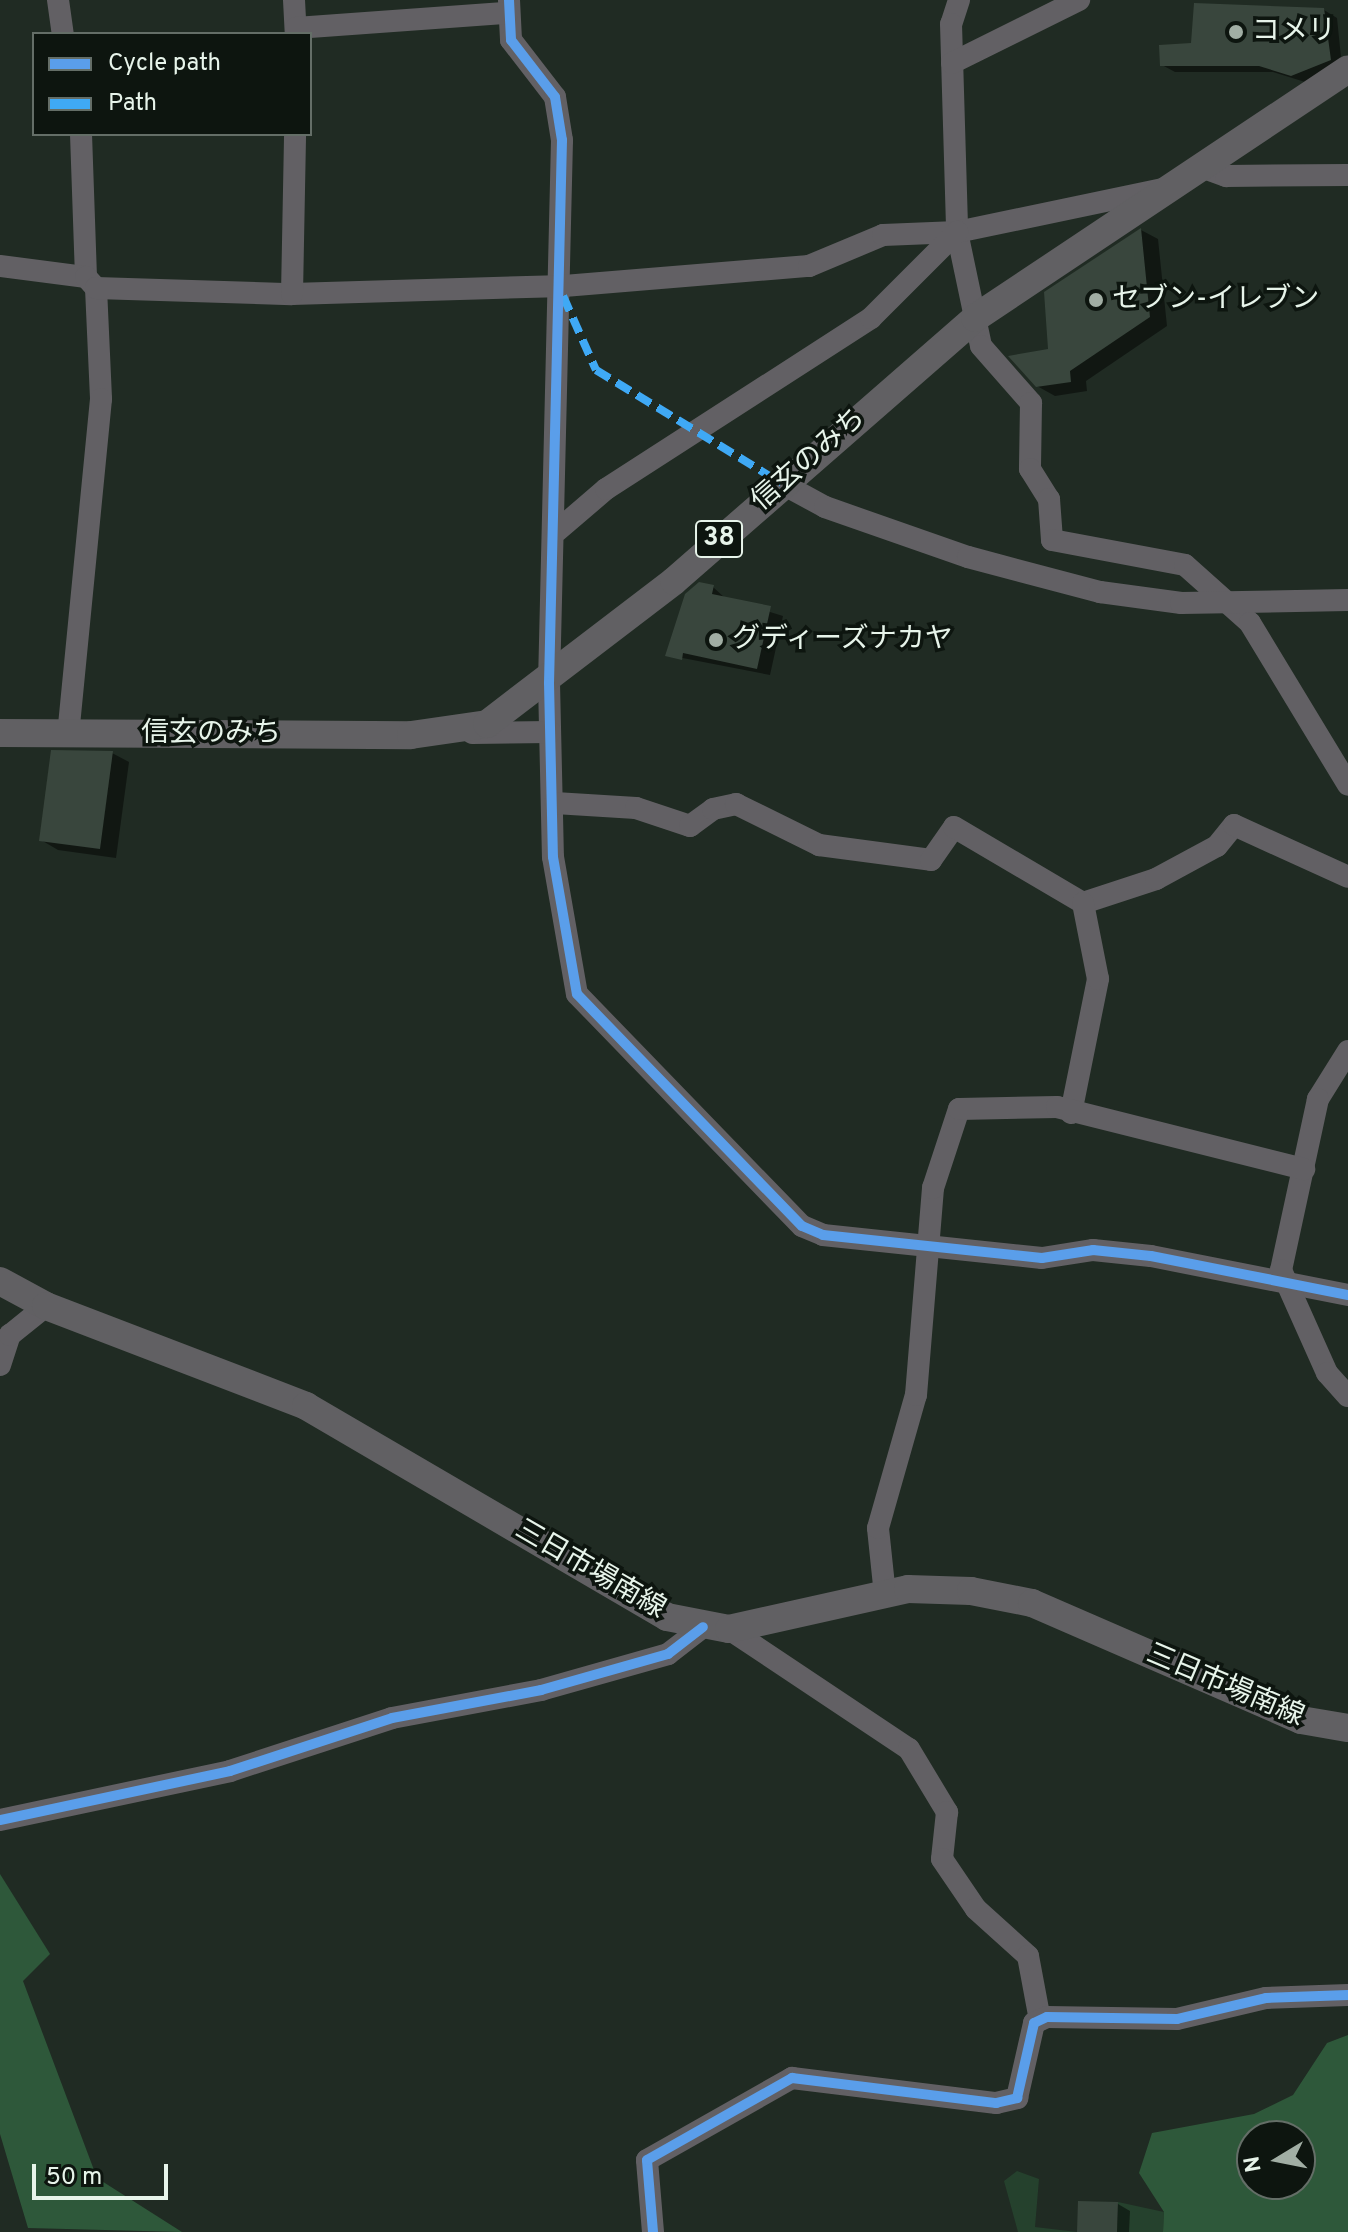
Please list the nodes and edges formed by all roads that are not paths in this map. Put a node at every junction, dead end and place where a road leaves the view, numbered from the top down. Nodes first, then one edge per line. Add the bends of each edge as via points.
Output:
1 (58, 0) edge
2 (294, 0) edge
3 (959, 0) edge
4 (1079, 0) edge
5 (508, 6) edge
6 (296, 31) edge
7 (63, 32) edge
8 (952, 63) junction
9 (1348, 69) edge
10 (81, 136) edge
11 (295, 136) edge
12 (1201, 167) junction
13 (1348, 175) edge
14 (1168, 188) junction
15 (957, 232) junction
16 (0, 266) edge
17 (91, 282) junction
18 (564, 286) junction
19 (292, 294) junction
20 (975, 318) junction
21 (781, 483) junction
22 (557, 531) junction
23 (1221, 600) junction
24 (1348, 600) edge
25 (549, 683) junction
26 (550, 732) junction
27 (0, 733) edge
28 (467, 733) junction
29 (68, 734) junction
30 (1348, 785) edge
31 (555, 803) junction
32 (1348, 877) edge
33 (1083, 903) junction
34 (1348, 1051) edge
35 (1071, 1113) junction
36 (1304, 1169) junction
37 (927, 1242) junction
38 (0, 1281) edge
39 (1284, 1282) junction
40 (1348, 1295) edge
41 (46, 1306) junction
42 (0, 1365) edge
43 (1348, 1396) edge
44 (885, 1595) junction
45 (716, 1628) junction
46 (1348, 1728) edge
47 (0, 1820) edge
48 (1348, 1995) edge
49 (1040, 2020) junction
50 (653, 2232) edge

1 - 7 street
2 - 6 street
3 - 8 street
4 - 8 street
5 - 6 street
5 - 18 street via 511,40 555,97
8 - 15 street
9 - 12 main road, 信玄のみち / 38
10 - 17 street
11 - 19 street
12 - 13 street via 1226,176
12 - 14 main road, 信玄のみち / 38
14 - 15 street
14 - 20 main road, 信玄のみち / 38
15 - 18 street via 883,235 809,266
15 - 20 street
15 - 22 street via 871,318 606,489
16 - 17 street
17 - 19 street
17 - 29 street via 101,399
18 - 19 street
18 - 22 street
20 - 21 main road, 信玄のみち / 38
20 - 23 street via 981,346 1031,403 1029,455 1049,499 1052,540 1185,565
21 - 23 street via 825,507 954,552 1085,588 1181,603
21 - 25 main road, 信玄のみち / 38
22 - 25 street
23 - 24 street
23 - 30 street via 1250,623
25 - 26 street
25 - 28 main road, 信玄のみち / 38
26 - 28 street
26 - 31 street
27 - 29 main road, 信玄のみち
28 - 29 main road, 信玄のみち
31 - 33 street via 636,808 690,826 713,809 736,804 819,845 931,860 954,827
31 - 37 street via 553,857 568,973 600,1025 802,1226 823,1235
32 - 33 street via 1234,825 1217,846 1156,879
33 - 35 street via 1098,979
34 - 36 street via 1318,1099
35 - 36 street
35 - 37 street via 959,1109 940,1157
36 - 39 street
37 - 39 street via 1042,1258 1093,1250 1151,1256
37 - 44 street via 916,1395 878,1528
38 - 41 main road, 三日市場南線
39 - 40 street
39 - 43 street via 1298,1299 1327,1373
41 - 42 street via 10,1335
41 - 45 main road, 三日市場南線 via 306,1406 667,1617
44 - 45 main road, 三日市場南線
44 - 46 main road, 三日市場南線 via 942,1588 1032,1603 1267,1707
45 - 47 street via 668,1654 541,1690 392,1718 230,1771
45 - 49 street via 909,1749 947,1812 942,1859 976,1909 1028,1956
48 - 49 street via 1266,1998 1177,2019
49 - 50 street via 1017,2098 996,2103 792,2078 647,2160

